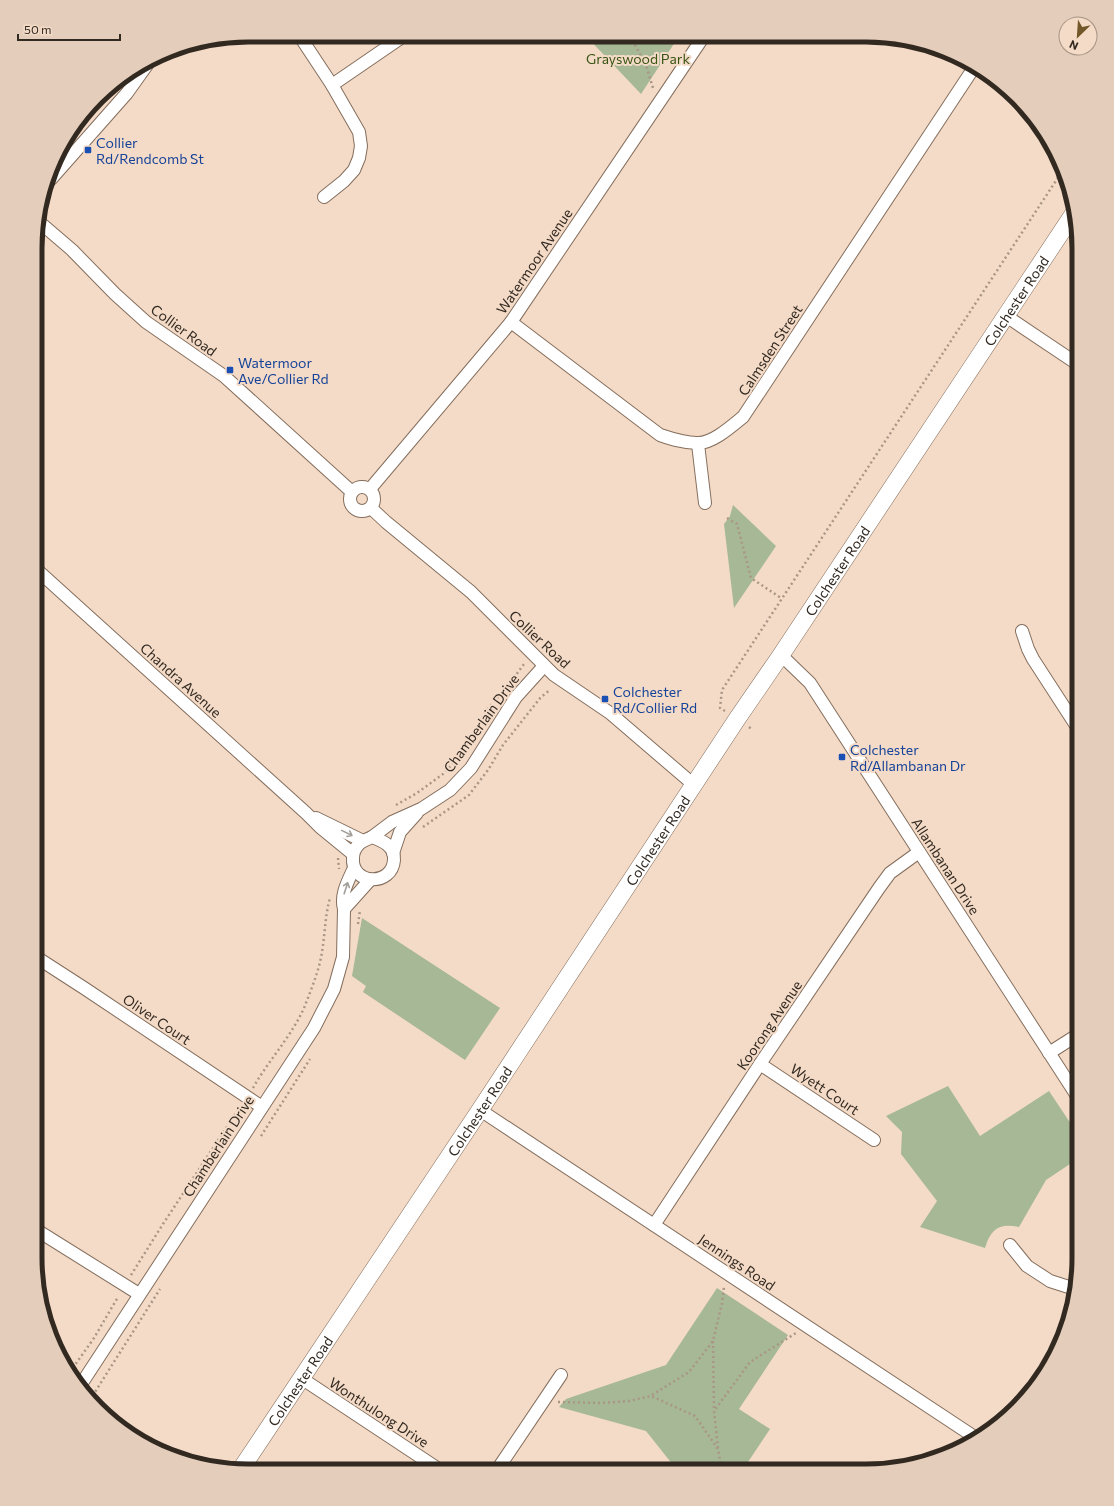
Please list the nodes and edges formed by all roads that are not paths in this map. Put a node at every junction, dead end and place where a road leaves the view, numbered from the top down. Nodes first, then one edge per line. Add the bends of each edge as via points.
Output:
1 (304, 42) edge
2 (395, 42) edge
3 (700, 42) edge
4 (142, 72) edge
5 (971, 72) edge
6 (332, 85) junction
7 (57, 173) edge
8 (324, 197) dead end
9 (1070, 219) edge
10 (43, 225) edge
11 (1006, 316) junction
12 (511, 322) junction
13 (1072, 360) edge
14 (698, 444) junction
15 (370, 489) junction
16 (352, 492) junction
17 (705, 503) dead end
18 (370, 508) junction
19 (42, 574) edge
20 (1022, 631) dead end
21 (781, 655) junction
22 (544, 666) junction
23 (1072, 719) edge
24 (694, 785) junction
25 (421, 809) junction
26 (306, 813) junction
27 (368, 839) junction
28 (393, 852) junction
29 (919, 852) junction
30 (353, 854) junction
31 (354, 868) junction
32 (370, 880) junction
33 (344, 909) junction
34 (42, 961) edge
35 (1072, 1038) edge
36 (1049, 1053) junction
37 (760, 1064) junction
38 (1072, 1088) edge
39 (262, 1107) junction
40 (480, 1110) junction
41 (874, 1140) dead end
42 (654, 1225) junction
43 (42, 1233) edge
44 (1010, 1245) dead end
45 (1070, 1287) edge
46 (139, 1294) junction
47 (562, 1375) dead end
48 (301, 1378) junction
49 (83, 1381) edge
50 (971, 1435) edge
51 (244, 1464) edge
52 (431, 1464) edge
53 (501, 1464) edge

1 - 6 street
2 - 6 street
3 - 12 street, Watermoor Avenue
4 - 7 street via 127,93
5 - 14 street, Calmsden Street via 743,417 723,434
6 - 8 street via 359,132 361,146 354,170
9 - 11 main road, Colchester Road
10 - 16 street, Collier Road via 146,322 224,376
11 - 13 street
11 - 21 main road, Colchester Road
12 - 14 street via 660,435
12 - 15 street, Watermoor Avenue
14 - 17 street
15 - 16 street via 358,487
15 - 18 street via 374,496
16 - 18 street via 350,498 354,508 360,511
18 - 22 street, Collier Road via 471,592
19 - 26 street, Chandra Avenue
20 - 23 street via 1033,659
21 - 24 main road, Colchester Road
21 - 29 street, Allambanan Drive via 810,682
22 - 24 street, Collier Road via 610,713
22 - 25 street, Chamberlain Drive via 516,697 471,768 450,790
24 - 40 main road, Colchester Road
25 - 27 street, Chamberlain Drive via 392,822
25 - 28 street, Chamberlain Drive via 400,832
26 -> 27 street, Chandra Avenue
26 - 30 street, Chandra Avenue
27 - 28 street via 385,842
27 - 30 street via 355,849
28 - 32 street via 393,867 389,872 378,880
29 - 36 street, Allambanan Drive
29 - 37 street, Koorong Avenue via 890,873
30 - 31 street
31 - 32 street
33 -> 31 street, Chamberlain Drive via 344,889
32 - 33 street
33 - 39 street, Chamberlain Drive via 343,957 334,989 314,1028
34 - 39 street, Oliver Court
35 - 36 street
36 - 38 street, Allambanan Drive
37 - 41 street, Wyett Court
37 - 42 street, Koorong Avenue
39 - 46 street, Chamberlain Drive
40 - 42 street, Jennings Road
40 - 48 main road, Colchester Road
42 - 50 street, Jennings Road
43 - 46 street
44 - 45 street via 1027,1266 1050,1281
46 - 49 street, Chamberlain Drive
47 - 53 street
48 - 51 main road, Colchester Road
48 - 52 street, Wonthulong Drive

